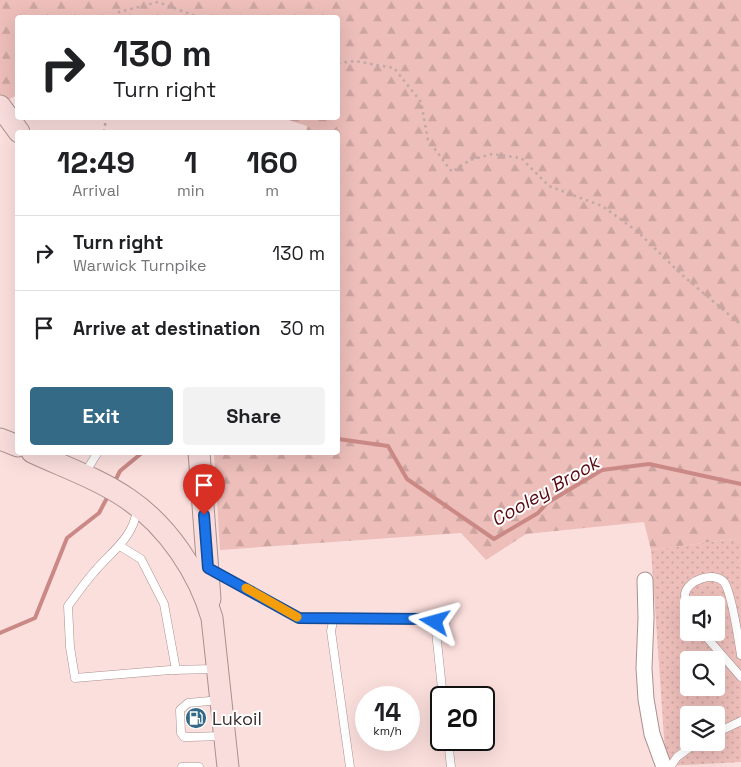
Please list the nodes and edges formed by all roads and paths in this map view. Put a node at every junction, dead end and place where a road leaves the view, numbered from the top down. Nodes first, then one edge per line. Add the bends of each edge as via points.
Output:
1 (116, 15) edge
2 (193, 15) edge
3 (340, 63) edge
4 (0, 106) edge
5 (18, 130) edge
6 (741, 325) edge
7 (39, 455) edge
8 (96, 455) edge
9 (199, 455) edge
10 (84, 475) junction
11 (138, 506) junction
12 (120, 546) junction
13 (208, 568) junction
14 (645, 580) dead end
15 (686, 596) edge
16 (334, 617) junction
17 (212, 618) junction
18 (710, 641) edge
19 (741, 656) edge
20 (218, 669) junction
21 (176, 670) junction
22 (741, 677) edge
23 (442, 686) edge
24 (221, 700) junction
25 (741, 721) edge
26 (725, 729) edge
27 (226, 735) junction
28 (449, 751) edge
29 (685, 751) edge
30 (182, 767) edge
31 (196, 767) edge
32 (228, 767) edge
33 (350, 767) edge
34 (451, 767) edge
35 (664, 767) edge
36 (670, 767) edge

1 - 2 path via 158,2
3 - 6 path via 355,60 394,68 421,102 428,140 452,172 470,160 492,154 521,158 549,186 602,206 637,231
4 - 5 main road
7 - 10 main road
8 - 10 lane
9 - 13 main road
10 - 11 main road
11 - 12 lane via 136,523
11 - 17 main road via 180,551 204,594
12 - 21 lane via 141,559 164,604
12 - 21 lane via 95,571 68,606 75,678
13 - 16 lane via 299,618
13 - 17 main road
14 - 35 street via 646,699 652,734
15 - 19 lane via 689,584 695,581 709,578 724,582
16 - 23 lane via 425,619 435,622
16 - 33 lane via 331,631
17 - 20 main road
18 - 22 lane
20 - 21 lane
20 - 24 main road
24 - 27 main road
24 - 27 lane via 188,703 180,710 181,733 189,738
25 - 26 lane
27 - 32 main road
28 - 34 lane
29 - 36 lane
30 - 31 lane

